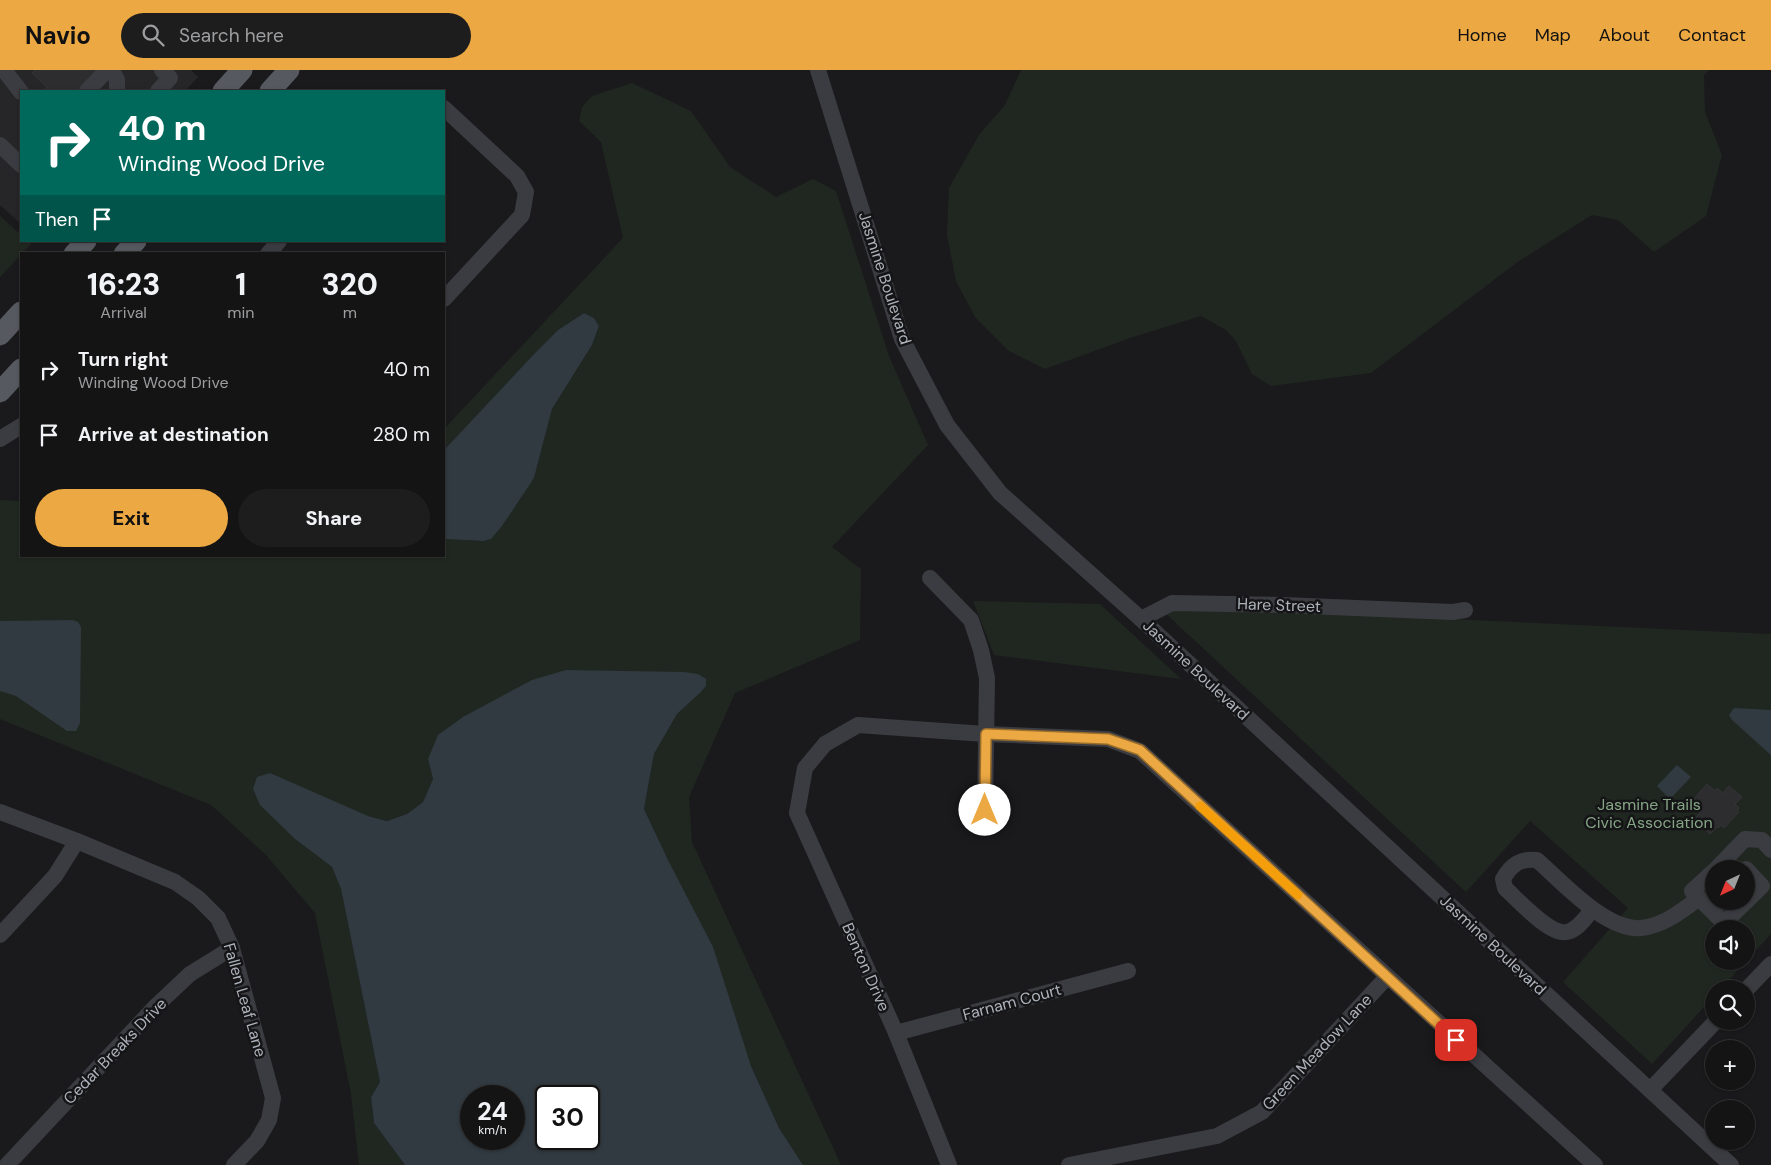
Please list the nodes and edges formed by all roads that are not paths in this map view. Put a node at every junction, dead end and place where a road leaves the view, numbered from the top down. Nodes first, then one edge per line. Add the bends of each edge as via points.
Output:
1 (4, 70) edge
2 (107, 70) edge
3 (112, 70) edge
4 (162, 70) edge
5 (242, 70) edge
6 (290, 70) edge
7 (818, 70) edge
8 (88, 90) edge
9 (117, 90) edge
10 (159, 90) edge
11 (224, 90) edge
12 (271, 90) edge
13 (20, 91) edge
14 (445, 109) edge
15 (0, 145) edge
16 (20, 164) edge
17 (85, 242) edge
18 (135, 242) edge
19 (278, 242) edge
20 (76, 252) edge
21 (126, 252) edge
22 (270, 252) edge
23 (445, 298) edge
24 (20, 313) edge
25 (0, 336) edge
26 (20, 370) edge
27 (0, 392) edge
28 (20, 427) edge
29 (0, 439) edge
30 (930, 578) dead end
31 (1466, 610) dead end
32 (1141, 619) junction
33 (986, 734) junction
34 (985, 810) dead end
35 (0, 812) edge
36 (76, 841) junction
37 (1771, 850) edge
38 (1731, 854) junction
39 (1725, 860) edge
40 (1737, 860) edge
41 (1705, 879) edge
42 (1755, 879) edge
43 (1755, 893) edge
44 (1699, 898) junction
45 (1705, 904) edge
46 (1593, 909) junction
47 (1711, 910) edge
48 (1737, 910) edge
49 (0, 935) edge
50 (232, 948) junction
51 (1771, 964) edge
52 (1128, 971) dead end
53 (1387, 977) junction
54 (1755, 981) edge
55 (1707, 1030) edge
56 (896, 1033) junction
57 (1650, 1090) junction
58 (8, 1165) edge
59 (234, 1165) edge
60 (949, 1165) edge
61 (1069, 1165) edge
62 (1595, 1165) edge
63 (1731, 1165) edge

1 - 13 street
2 - 8 street
3 - 9 street
4 - 10 street via 170,78
5 - 11 main road
6 - 12 main road
7 - 32 street, Jasmine Boulevard via 902,339 947,425 1000,493
14 - 23 street via 516,176 526,192 522,215
15 - 16 street
17 - 20 main road
18 - 21 main road
19 - 22 street
24 - 25 main road
26 - 27 main road
28 - 29 street
30 - 33 street via 970,620 981,650 987,678
31 - 32 street, Hare Street via 1172,603
32 - 57 street, Jasmine Boulevard
33 - 34 street
33 - 53 street via 1108,739 1140,750
33 - 56 street, Benton Drive via 858,725 825,744 805,768 797,813
35 - 36 street, Fallen Leaf Lane
36 - 49 street via 55,876
36 - 50 street, Fallen Leaf Lane via 175,882 218,918
37 - 38 street via 1762,840 1745,839
38 - 39 street
38 - 40 street
41 - 44 street via 1692,891
42 - 43 street via 1762,886
44 - 45 street
44 - 46 street via 1663,922 1642,928 1624,927
46 - 46 street via 1537,860 1526,858 1516,863 1503,879 1505,888 1558,932 1575,929
47 - 48 street via 1724,923
50 - 58 street, Cedar Breaks Drive via 190,974 156,1006
50 - 59 street, Fallen Leaf Lane via 273,1098 269,1120 257,1141
51 - 54 street
52 - 56 street, Farnam Court
53 - 61 street, Green Meadow Lane via 1262,1112 1217,1136
53 - 62 street
55 - 57 street
56 - 60 street, Benton Drive
57 - 63 street, Jasmine Boulevard

